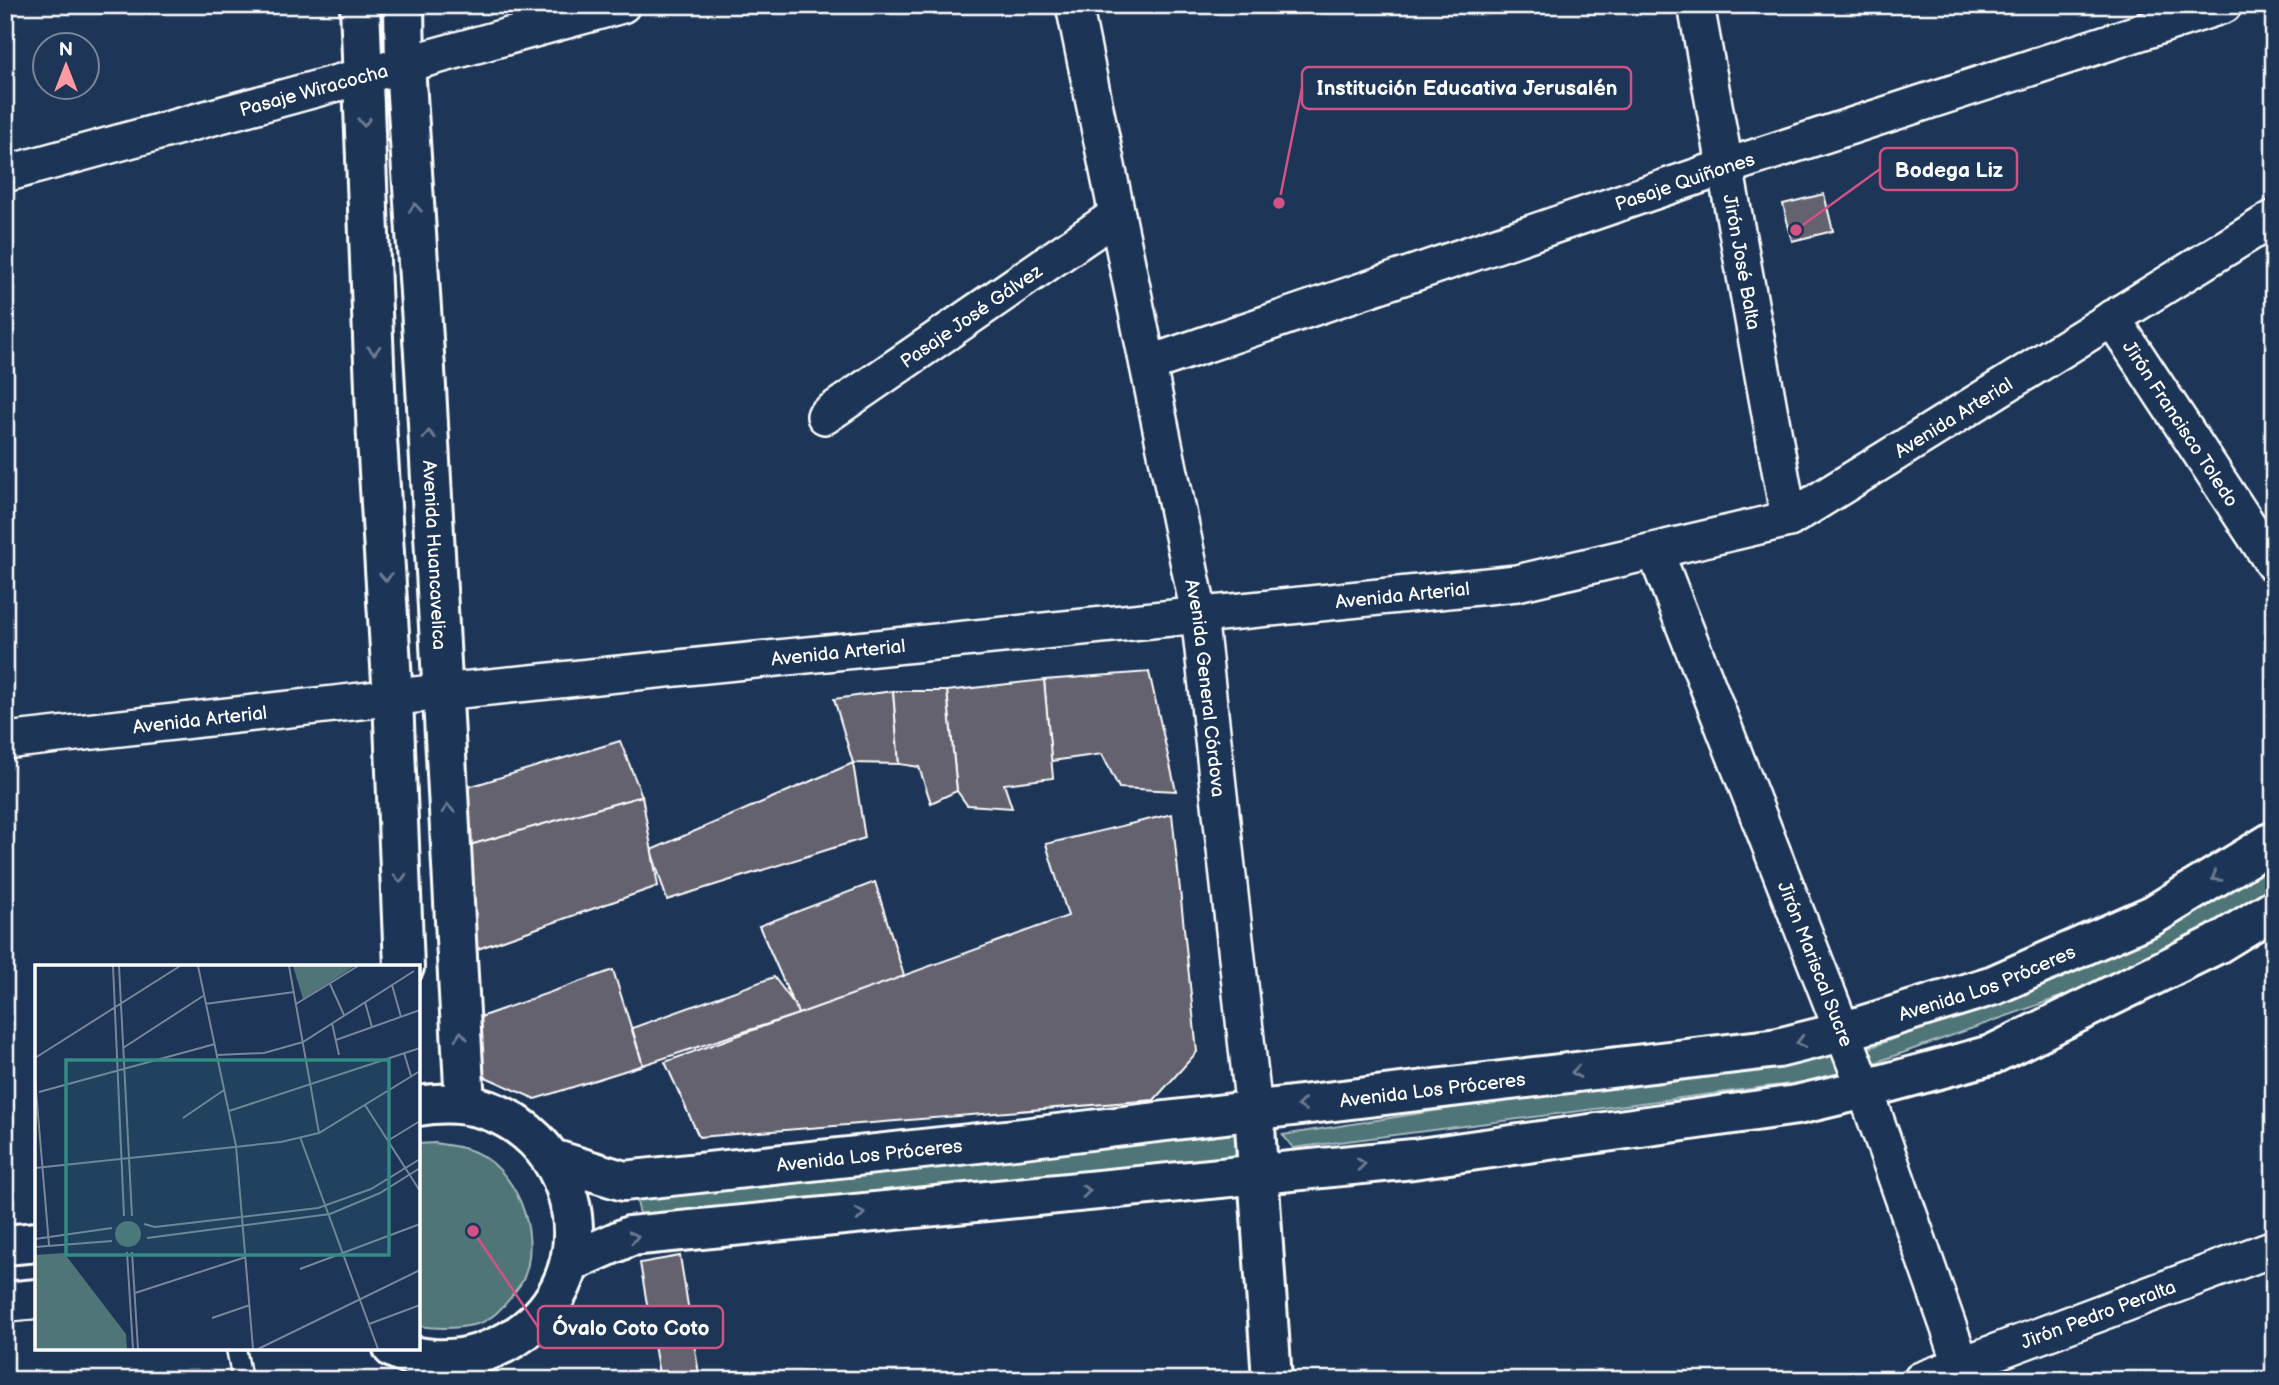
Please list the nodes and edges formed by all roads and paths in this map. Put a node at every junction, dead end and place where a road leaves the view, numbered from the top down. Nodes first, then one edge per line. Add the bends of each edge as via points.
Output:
1 (360, 5) edge
2 (404, 5) edge
3 (622, 5) edge
4 (1074, 5) edge
5 (1696, 5) edge
6 (2224, 5) edge
7 (405, 65) junction
8 (363, 76) junction
9 (1725, 166) junction
10 (5, 174) edge
11 (1117, 215) junction
12 (2274, 218) edge
13 (2112, 318) junction
14 (1148, 364) junction
15 (825, 416) dead end
16 (1789, 519) junction
17 (1656, 551) junction
18 (2274, 565) edge
19 (1199, 614) junction
20 (441, 692) junction
21 (393, 698) junction
22 (5, 741) edge
23 (2274, 841) edge
24 (2274, 909) edge
25 (404, 965) edge
26 (1842, 1032) junction
27 (1865, 1090) junction
28 (464, 1104) junction
29 (420, 1106) edge
30 (1254, 1111) junction
31 (552, 1159) junction
32 (1260, 1174) junction
33 (35, 1242) edge
34 (5, 1245) edge
35 (2274, 1248) edge
36 (570, 1262) junction
37 (35, 1299) edge
38 (5, 1302) edge
39 (236, 1350) edge
40 (399, 1350) edge
41 (451, 1369) edge
42 (1964, 1372) edge
43 (242, 1380) edge
44 (1272, 1380) edge
45 (1921, 1380) edge

1 - 8 street
2 - 7 street, Avenida Huancavelica
3 - 7 street, Pasaje Wiracocha
4 - 11 street, Avenida General Córdova
5 - 9 street, Jirón José Balta
6 - 9 street, Pasaje Quiñones
7 - 8 street, Pasaje Wiracocha
20 -> 7 street, Avenida Huancavelica
8 - 10 street, Pasaje Wiracocha
8 -> 21 street
9 - 14 street, Pasaje Quiñones
9 - 16 street, Jirón José Balta
11 - 14 street, Avenida General Córdova
11 - 15 street, Pasaje José Gálvez
12 - 13 street, Avenida Arterial
13 - 16 street, Avenida Arterial
13 - 18 street, Jirón Francisco Toledo
14 - 19 street, Avenida General Córdova
16 - 17 street, Avenida Arterial
17 - 19 street, Avenida Arterial via 1517,583
17 - 26 street, Jirón Mariscal Sucre
19 - 20 street, Avenida Arterial
19 - 30 street, Avenida General Córdova
20 - 21 street, Avenida Arterial
28 -> 20 street, Avenida Huancavelica
21 - 22 street, Avenida Arterial
21 -> 25 street
23 -> 26 street, Avenida Los Próceres via 2140,921 1994,985
24 - 27 street via 2217,944 1991,1055
26 - 27 street, Jirón Mariscal Sucre
26 -> 30 street, Avenida Los Próceres via 1777,1048
32 -> 27 street via 1468,1151 1797,1105
27 - 42 street, Jirón Mariscal Sucre
28 - 29 street
28 - 31 street via 498,1114 528,1133
30 - 31 street, Avenida Los Próceres via 624,1181
30 - 32 street, Avenida General Córdova
31 - 36 street via 568,1191 574,1227
36 -> 32 street via 630,1236
32 - 44 street, Avenida General Córdova
33 - 34 street
35 - 42 street, Jirón Pedro Peralta
36 - 41 street via 557,1297 533,1325 503,1346
37 - 38 street
39 - 43 lane
40 - 41 street
42 - 45 street, Jirón Pedro Peralta

